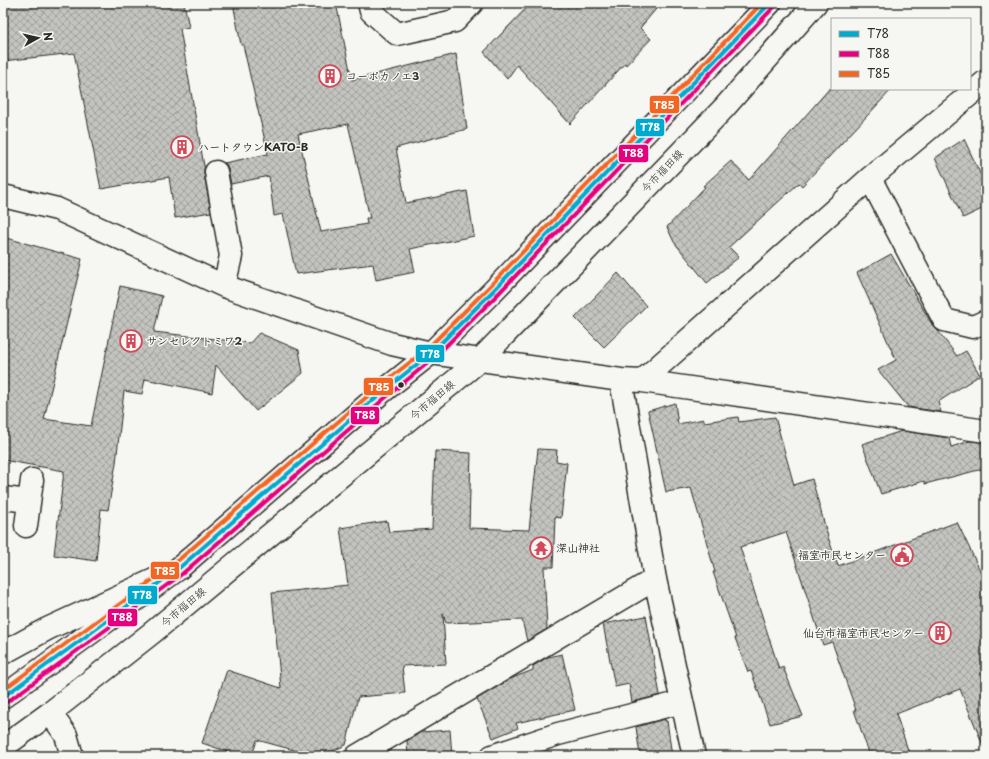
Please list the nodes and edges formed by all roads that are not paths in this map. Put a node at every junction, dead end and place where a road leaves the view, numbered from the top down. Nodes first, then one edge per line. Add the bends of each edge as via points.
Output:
1 (369, 3) edge
2 (472, 3) edge
3 (770, 3) edge
4 (816, 3) edge
5 (986, 81) edge
6 (216, 172) dead end
7 (870, 178) junction
8 (3, 196) edge
9 (224, 286) junction
10 (986, 321) edge
11 (431, 353) junction
12 (480, 360) junction
13 (632, 380) junction
14 (986, 431) edge
15 (3, 498) edge
16 (26, 526) dead end
17 (178, 569) junction
18 (655, 579) junction
19 (3, 654) edge
20 (3, 696) edge
21 (682, 702) junction
22 (50, 713) junction
23 (3, 747) edge
24 (72, 756) edge
25 (357, 756) edge
26 (492, 756) edge
27 (694, 756) edge

1 - 2 street via 371,11 397,34 455,21
3 - 11 street
4 - 12 street, 今市福田線 via 724,108
5 - 7 street
6 - 9 street via 231,256
7 - 10 street via 944,320 973,327
7 - 13 street
8 - 9 street via 57,210
9 - 11 street via 392,344
11 - 12 street
11 - 17 street via 375,398
12 - 13 street
12 - 22 street, 今市福田線 via 154,632
13 - 14 street
13 - 18 street
15 - 16 street via 30,491
17 - 19 street via 46,629
17 - 20 street
18 - 21 street
18 - 25 street
21 - 26 street via 558,734
21 - 27 street
22 - 23 street, 今市福田線
22 - 24 street via 66,735

